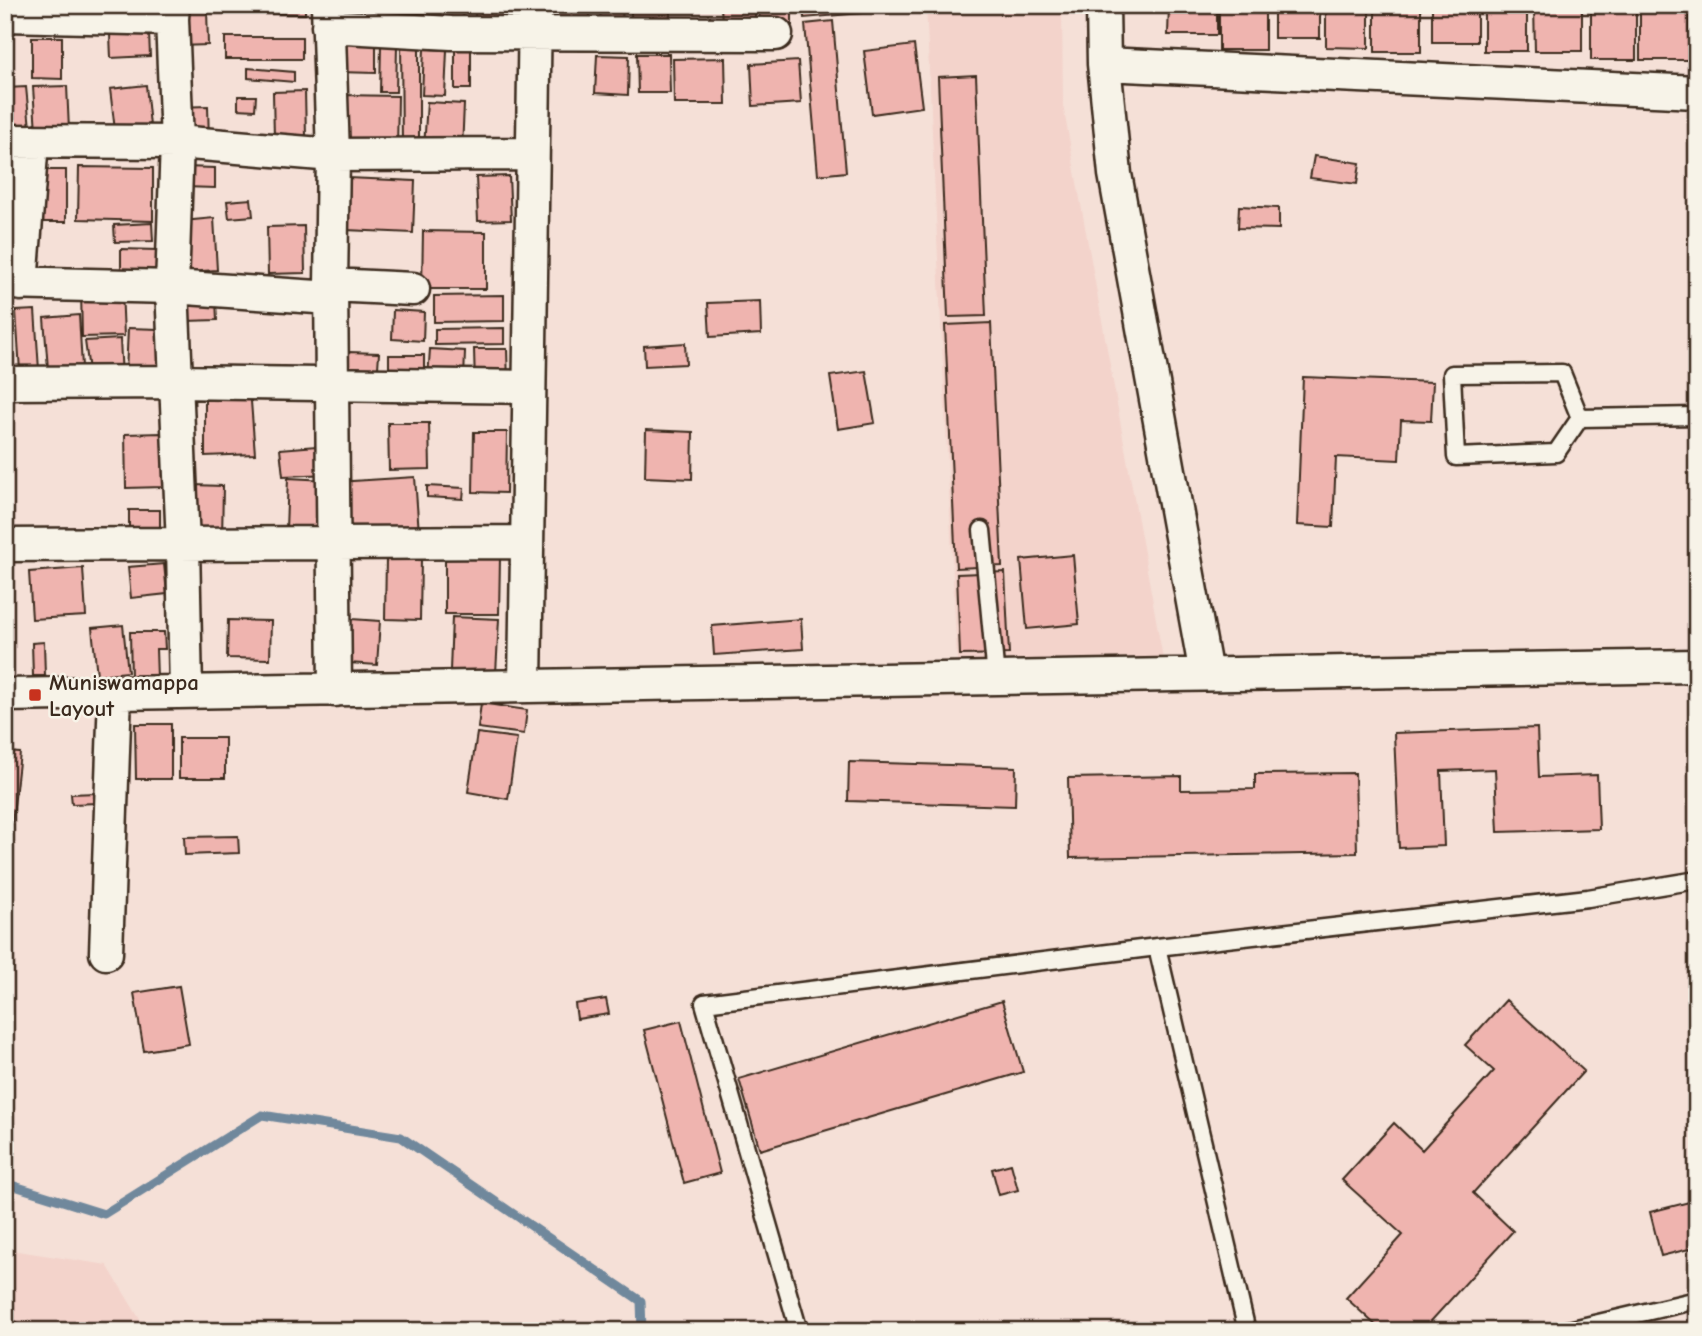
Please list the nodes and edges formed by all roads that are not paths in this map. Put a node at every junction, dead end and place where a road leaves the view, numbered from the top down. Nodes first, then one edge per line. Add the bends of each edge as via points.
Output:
1 (1103, 5) edge
2 (173, 12) edge
3 (5, 15) edge
4 (328, 16) edge
5 (535, 20) edge
6 (776, 34) dead end
7 (1104, 64) junction
8 (1697, 92) edge
9 (19, 141) edge
10 (177, 142) junction
11 (531, 154) junction
12 (333, 155) junction
13 (13, 284) edge
14 (172, 287) junction
15 (414, 289) dead end
16 (331, 292) junction
17 (175, 382) junction
18 (5, 383) edge
19 (332, 385) junction
20 (529, 387) junction
21 (1697, 416) edge
22 (1580, 418) junction
23 (982, 530) dead end
24 (527, 542) junction
25 (334, 544) junction
26 (5, 545) edge
27 (183, 545) junction
28 (1697, 666) edge
29 (1206, 674) junction
30 (996, 678) junction
31 (525, 687) junction
32 (335, 690) junction
33 (186, 692) junction
34 (115, 693) junction
35 (5, 695) edge
36 (1697, 880) edge
37 (1157, 947) junction
38 (106, 953) dead end
39 (1697, 1300) edge
40 (799, 1331) edge
41 (1247, 1331) edge
42 (1564, 1331) edge

1 - 7 street
2 - 3 street
2 - 10 street
4 - 5 street via 451,33
4 - 12 street
5 - 6 street
5 - 11 street
7 - 8 street
7 - 29 street via 1115,174
9 - 10 street
9 - 13 street
10 - 12 street
10 - 14 street
11 - 12 street
11 - 20 street
12 - 16 street
13 - 14 street
14 - 16 street
14 - 17 street
15 - 16 street
16 - 19 street
17 - 18 street
17 - 19 street
17 - 27 street
19 - 20 street
19 - 25 street
20 - 24 street
21 - 22 lane
22 - 22 lane via 1562,373 1452,374 1456,457 1556,453
23 - 30 lane
24 - 25 street
24 - 31 street
25 - 27 street
25 - 32 street
26 - 27 street
27 - 33 street
28 - 29 street
29 - 30 street
30 - 31 street
31 - 32 street
32 - 33 street
33 - 34 street
34 - 35 street
34 - 38 street
36 - 37 lane via 1588,898
37 - 40 lane via 704,1003
37 - 41 lane
39 - 42 lane

